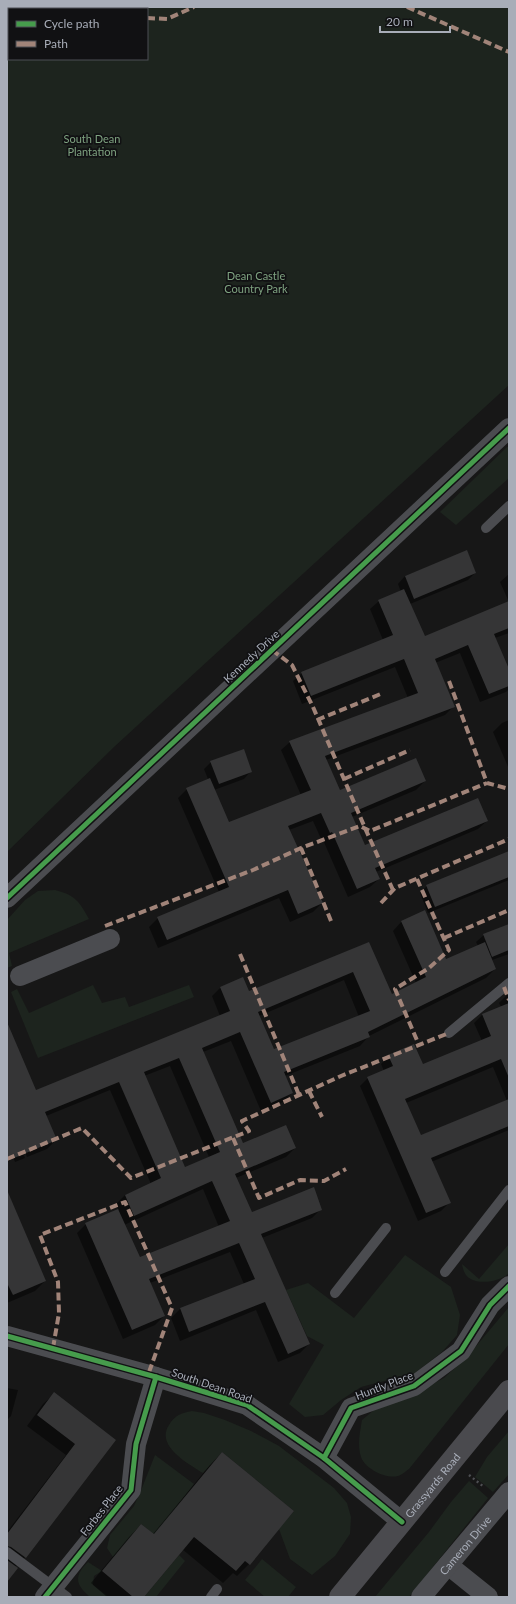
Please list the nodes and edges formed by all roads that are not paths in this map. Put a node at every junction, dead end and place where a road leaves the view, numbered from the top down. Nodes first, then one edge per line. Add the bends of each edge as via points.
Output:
1 (509, 428) edge
2 (509, 506) edge
3 (486, 528) dead end
4 (7, 898) edge
5 (110, 939) dead end
6 (20, 976) dead end
7 (509, 983) edge
8 (449, 1033) dead end
9 (509, 1190) edge
10 (386, 1228) dead end
11 (445, 1272) dead end
12 (509, 1286) edge
13 (335, 1293) dead end
14 (7, 1336) edge
15 (156, 1377) junction
16 (509, 1391) edge
17 (324, 1458) junction
18 (506, 1496) edge
19 (402, 1522) junction
20 (7, 1552) edge
21 (448, 1565) junction
22 (55, 1593) edge
23 (340, 1597) edge
24 (421, 1597) edge
25 (488, 1597) edge

1 - 4 street, Kennedy Drive
2 - 3 lane
5 - 6 street
7 - 8 lane
9 - 11 lane
10 - 13 lane
12 - 17 street, Huntly Place via 490,1305 460,1351 414,1386 351,1408
14 - 15 street, South Dean Road
15 - 17 street, South Dean Road via 247,1405
15 - 22 street, Forbes Place via 136,1444 131,1490
16 - 19 main road, Grassyards Road
17 - 19 street, South Dean Road
18 - 21 street, Cameron Drive
19 - 23 main road, Grassyards Road
20 - 22 lane
21 - 24 street, Cameron Drive
21 - 25 street

